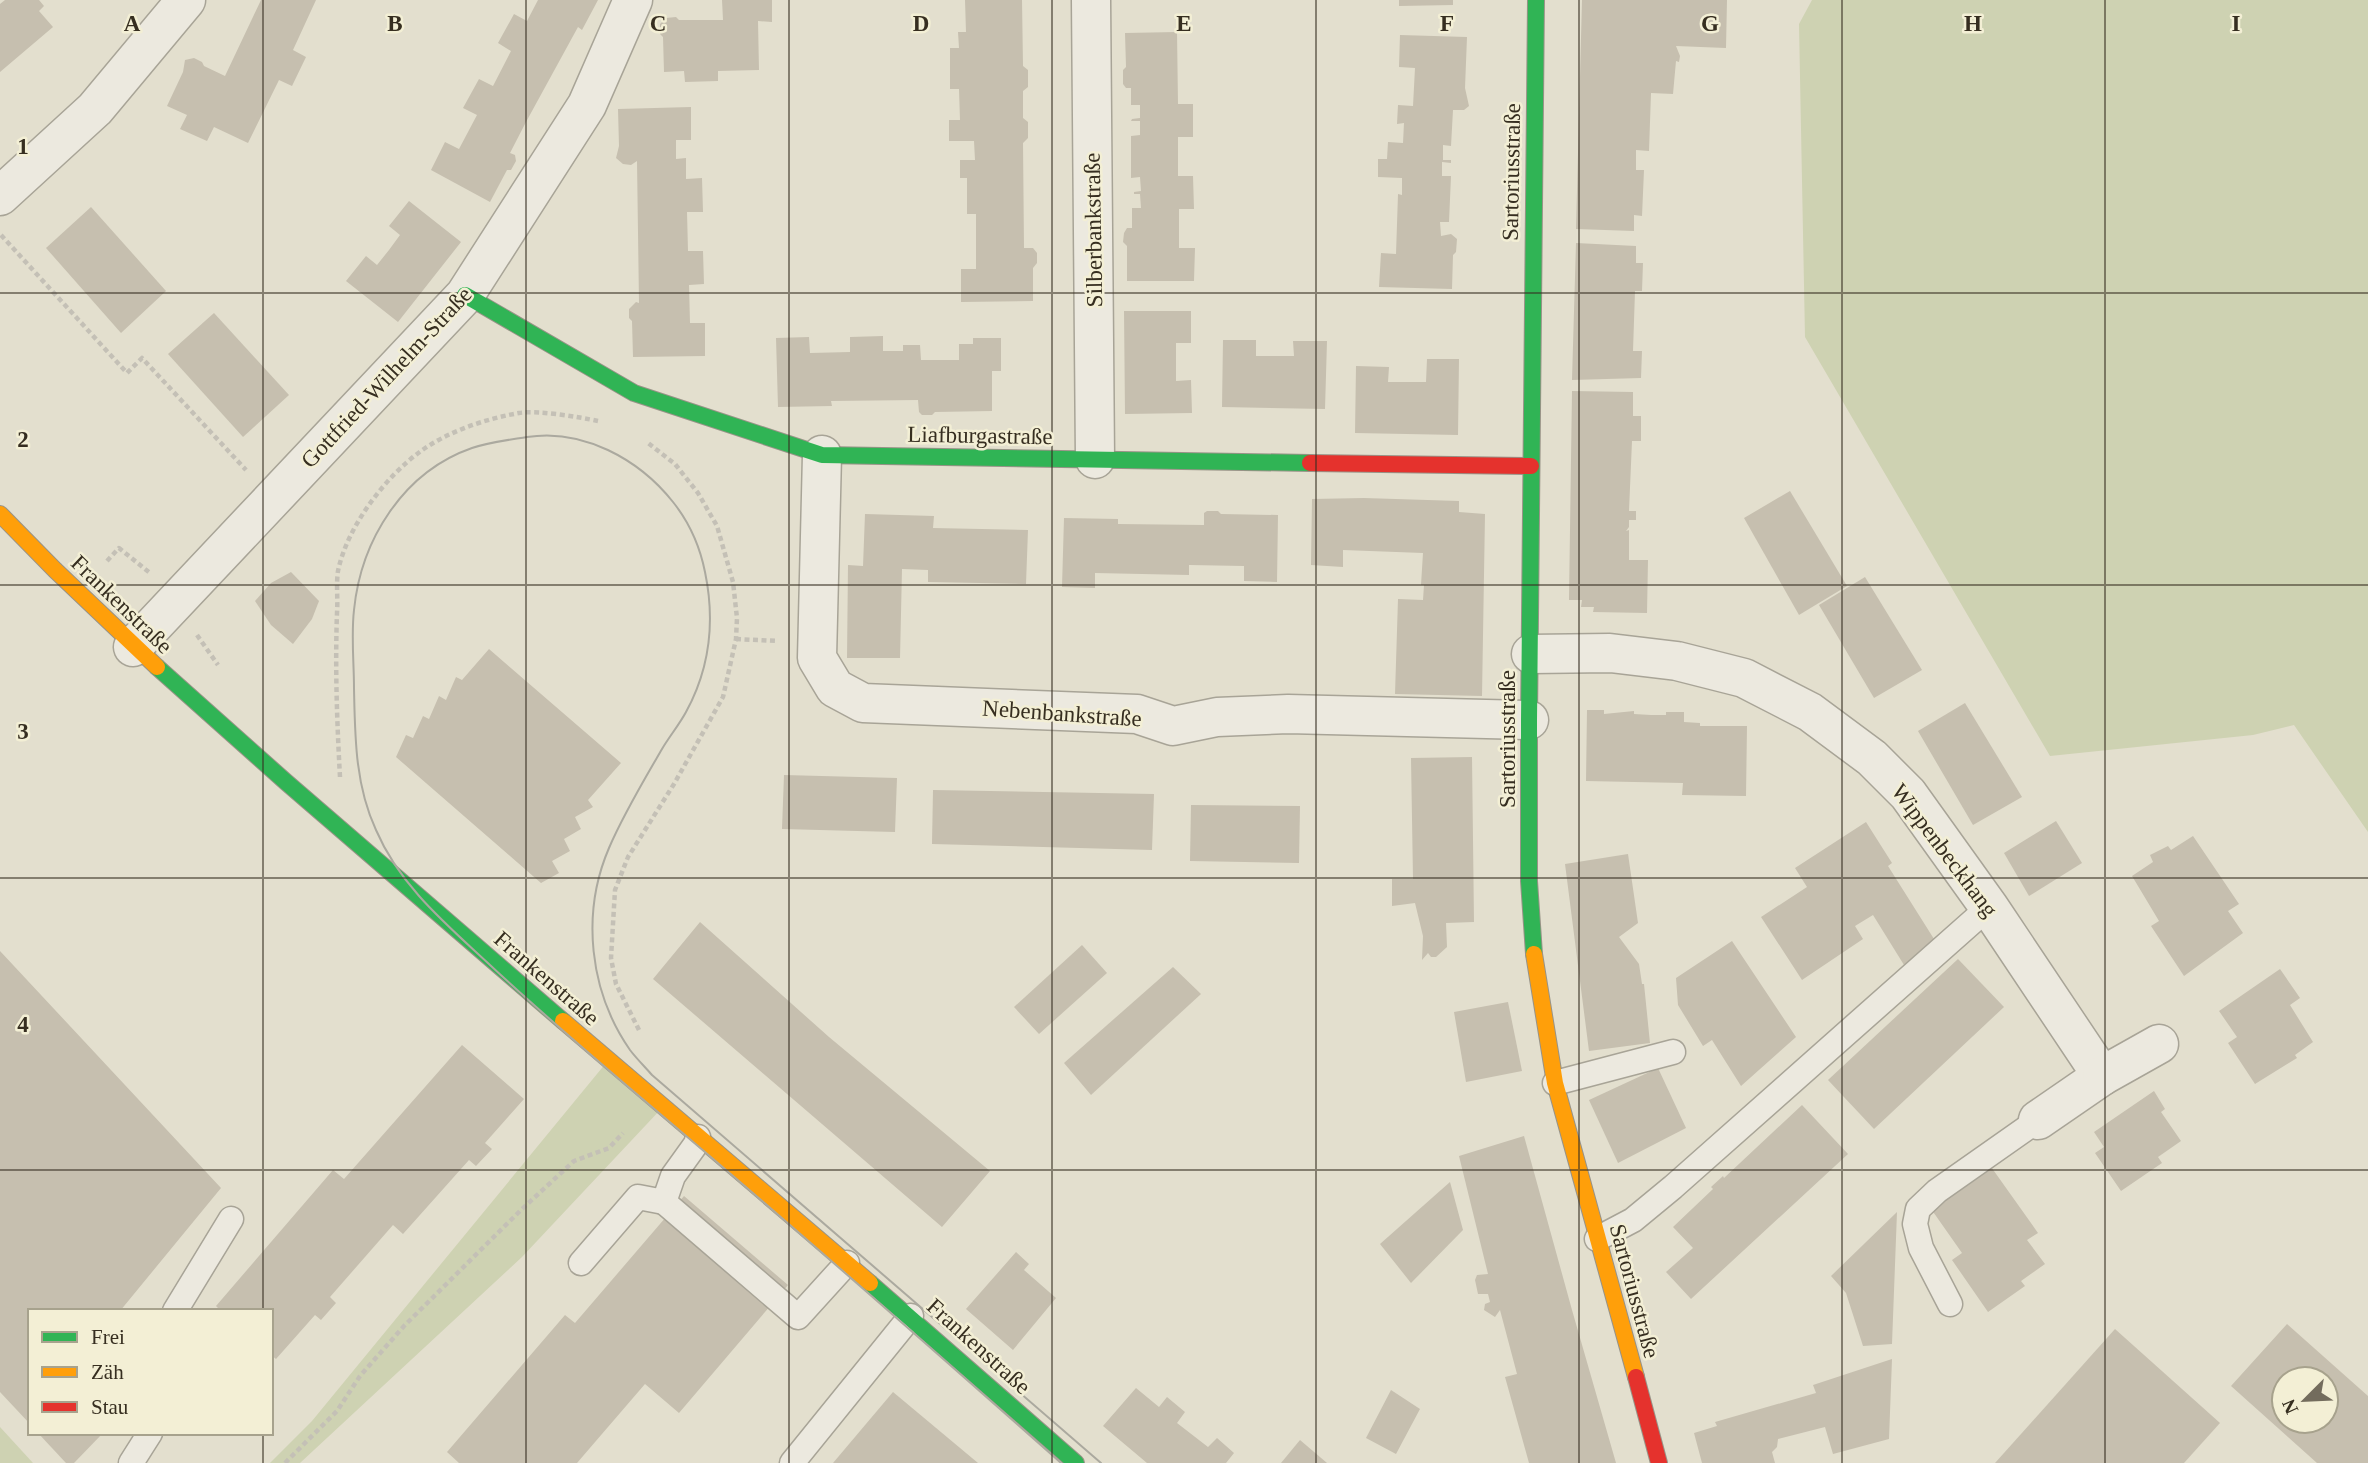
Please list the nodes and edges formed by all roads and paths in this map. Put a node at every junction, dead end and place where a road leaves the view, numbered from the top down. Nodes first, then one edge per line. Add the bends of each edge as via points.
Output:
1 (186, 0) edge
2 (633, 0) edge
3 (1091, 0) edge
4 (1536, 0) edge
5 (0, 196) edge
6 (0, 234) edge
7 (465, 295) junction
8 (603, 422) dead end
9 (645, 441) dead end
10 (822, 455) junction
11 (1095, 459) junction
12 (1531, 466) junction
13 (273, 499) junction
14 (0, 514) edge
15 (107, 561) dead end
16 (151, 574) dead end
17 (193, 629) dead end
18 (133, 647) junction
19 (1531, 654) junction
20 (225, 673) dead end
21 (1530, 720) junction
22 (341, 785) dead end
23 (1989, 907) junction
24 (649, 1038) dead end
25 (2159, 1044) dead end
26 (1673, 1052) dead end
27 (2102, 1076) junction
28 (1555, 1083) junction
29 (2038, 1120) joint
30 (623, 1133) dead end
31 (698, 1137) junction
32 (664, 1202) junction
33 (231, 1219) dead end
34 (1597, 1239) junction
35 (581, 1263) dead end
36 (847, 1263) junction
37 (1950, 1304) dead end
38 (176, 1309) edge
39 (911, 1316) junction
40 (149, 1435) edge
41 (131, 1463) edge
42 (285, 1463) edge
43 (792, 1463) edge
44 (1076, 1463) edge
45 (1659, 1463) edge

1 - 5 street via 95,109
2 - 7 street, Gottfried-Wilhelm-Straße via 587,105
3 - 11 street, Silberbankstraße
4 - 12 street, Sartoriusstraße
6 - 13 path via 127,373 142,358
7 - 10 street, Liafburgastraße via 634,393
7 - 13 street, Gottfried-Wilhelm-Straße
8 - 22 path via 522,412 466,427 421,451 368,506 346,544 338,573 335,656
9 - 24 path via 675,464 717,526 733,582 737,618 723,698 628,857 615,890 611,958 617,984 640,1031
10 - 11 street, Liafburgastraße
10 - 21 street, Nebenbankstraße via 817,658 835,688 863,704 1137,714 1173,726 1217,717 1288,714
11 - 12 street, Liafburgastraße
12 - 19 street, Sartoriusstraße
13 - 18 street, Gottfried-Wilhelm-Straße
14 - 18 street, Frankenstraße
15 - 16 path via 119,548
17 - 20 path
18 - 31 street, Frankenstraße
19 - 21 street, Sartoriusstraße
19 - 23 street, Wippenbeckhang via 1609,653 1677,661 1744,678 1810,712 1872,758 1908,794
21 - 28 street, Sartoriusstraße via 1529,881 1534,955
23 - 27 street, Wippenbeckhang
23 - 34 lane via 1673,1187 1633,1220
25 - 27 street
26 - 28 lane
27 - 29 street
28 - 34 street, Sartoriusstraße
29 - 37 lane via 1918,1209 1915,1224 1921,1248
30 - 42 path via 609,1148 575,1161 530,1201 404,1326 360,1376 337,1411
31 - 32 lane via 673,1176
31 - 36 street, Frankenstraße
32 - 35 lane via 638,1197
32 - 36 lane via 798,1317
33 - 38 lane
34 - 45 street, Sartoriusstraße
36 - 39 street, Frankenstraße
39 - 43 lane
39 - 44 street, Frankenstraße
40 - 41 lane

